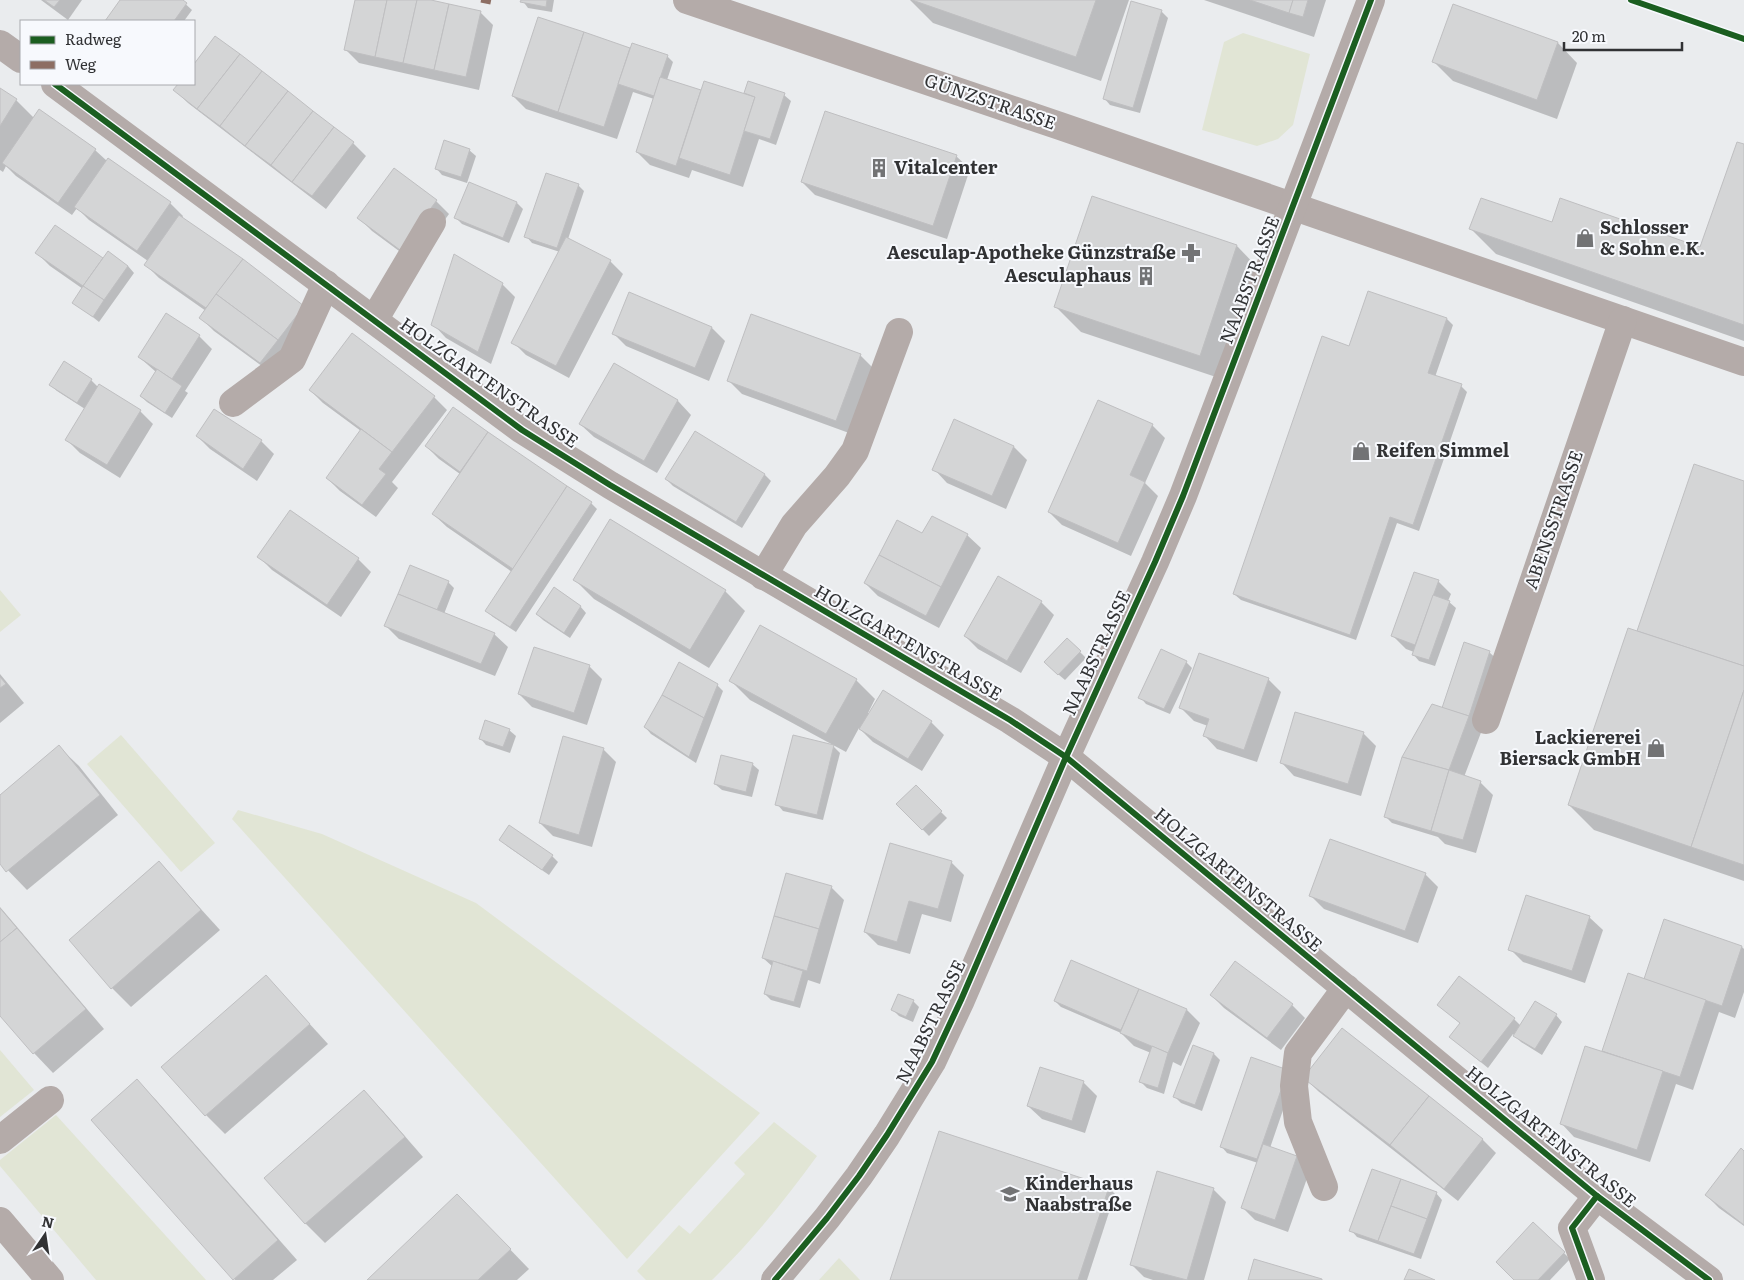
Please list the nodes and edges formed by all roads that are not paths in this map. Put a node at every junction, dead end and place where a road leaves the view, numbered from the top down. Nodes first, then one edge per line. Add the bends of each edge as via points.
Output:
1 (687, 0) edge
2 (1371, 0) edge
3 (0, 44) edge
4 (20, 58) edge
5 (56, 85) edge
6 (1294, 206) junction
7 (432, 222) dead end
8 (326, 284) junction
9 (374, 320) junction
10 (1623, 320) junction
11 (899, 332) dead end
12 (1744, 362) edge
13 (233, 403) dead end
14 (763, 576) junction
15 (1486, 720) dead end
16 (1066, 757) junction
17 (1346, 988) junction
18 (50, 1100) dead end
19 (0, 1140) edge
20 (1324, 1187) dead end
21 (1597, 1196) junction
22 (0, 1221) edge
23 (50, 1280) edge
24 (775, 1280) edge
25 (1591, 1280) edge
26 (1709, 1280) edge

1 - 6 street, GÜNZSTRASSE
2 - 6 street, NAABSTRASSE
3 - 4 street
5 - 8 street, HOLZGARTENSTRASSE
6 - 10 street
6 - 16 street, NAABSTRASSE via 1183,496
7 - 9 street
8 - 9 street, HOLZGARTENSTRASSE
8 - 13 street via 292,359
9 - 14 street, HOLZGARTENSTRASSE via 522,430
10 - 12 street
10 - 15 street, ABENSSTRASSE
11 - 14 street via 855,451 794,525
14 - 16 street, HOLZGARTENSTRASSE via 1010,720
16 - 17 street, HOLZGARTENSTRASSE
16 - 24 street, NAABSTRASSE via 932,1062 859,1176
17 - 20 street via 1298,1053 1294,1086 1298,1122
17 - 21 street, HOLZGARTENSTRASSE
18 - 19 street
21 - 25 street via 1572,1228
21 - 26 street, HOLZGARTENSTRASSE
22 - 23 street

